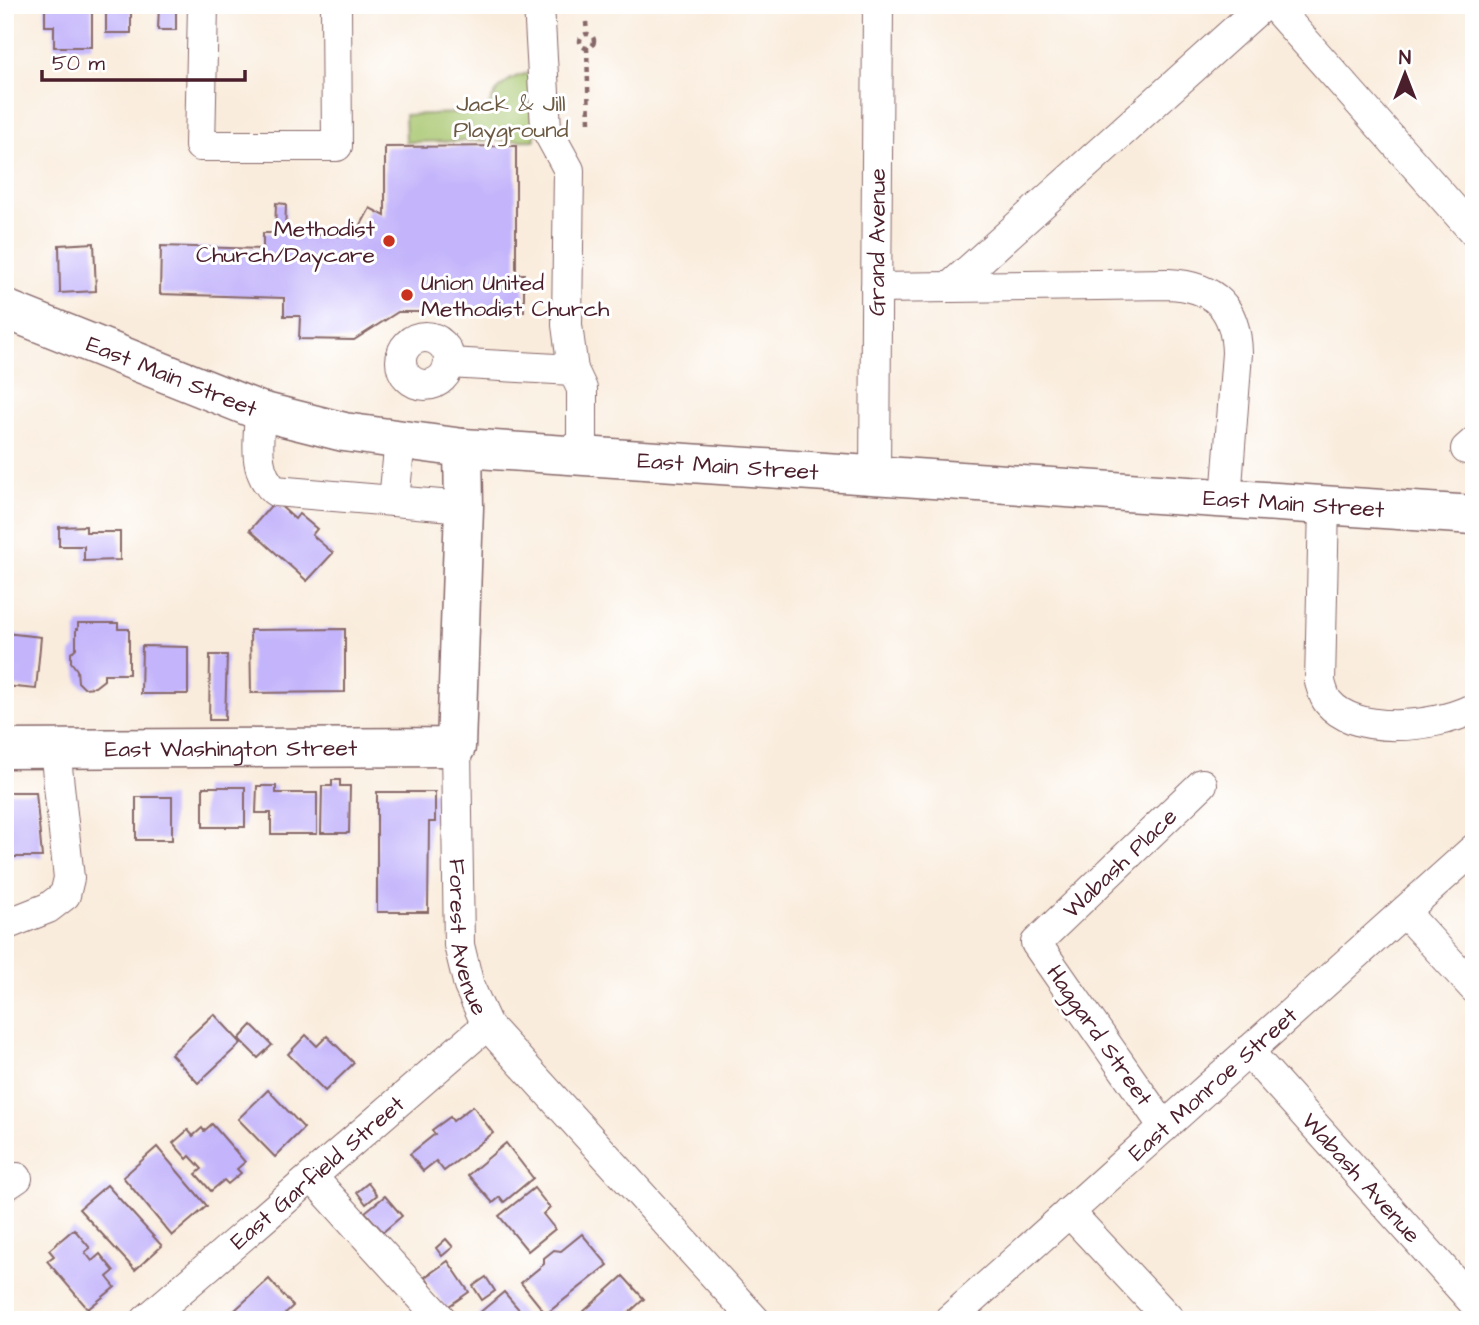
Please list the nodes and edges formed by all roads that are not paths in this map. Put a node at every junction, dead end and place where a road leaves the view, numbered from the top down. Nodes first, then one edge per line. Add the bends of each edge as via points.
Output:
1 (203, 5) edge
2 (336, 5) edge
3 (539, 5) edge
4 (878, 5) edge
5 (1263, 5) edge
6 (1273, 5) edge
7 (1474, 232) edge
8 (950, 287) junction
9 (876, 288) junction
10 (5, 309) edge
11 (449, 363) dead end
12 (573, 370) junction
13 (260, 411) junction
14 (400, 439) junction
15 (463, 448) junction
16 (582, 456) junction
17 (875, 476) junction
18 (1226, 499) junction
19 (394, 501) junction
20 (1324, 505) junction
21 (464, 507) junction
22 (1474, 514) edge
23 (1470, 710) dead end
24 (456, 747) junction
25 (5, 749) edge
26 (55, 749) junction
27 (1202, 784) dead end
28 (1474, 849) edge
29 (1404, 912) junction
30 (5, 925) edge
31 (1036, 943) joint
32 (1474, 988) edge
33 (487, 1026) junction
34 (1248, 1051) junction
35 (1164, 1127) junction
36 (312, 1177) junction
37 (1069, 1212) junction
38 (1474, 1303) edge
39 (147, 1319) edge
40 (442, 1320) edge
41 (755, 1320) edge
42 (949, 1320) edge
43 (1170, 1320) edge

1 - 2 street via 200,146 337,146
3 - 12 street via 546,128 569,170 566,325
4 - 9 street, Grand Avenue
5 - 8 street
6 - 7 street
8 - 9 street
8 - 18 street via 1168,284 1209,293 1227,310 1236,332
9 - 17 street, Grand Avenue
10 - 13 main road, East Main Street
11 - 12 street
12 - 16 street via 582,389
13 - 14 main road, East Main Street via 344,432
13 - 19 street via 258,461 266,483 275,492
14 - 15 main road, East Main Street
14 - 19 street
15 - 16 main road, East Main Street
15 - 21 main road, Forest Avenue
16 - 17 main road, East Main Street
17 - 18 main road, East Main Street
18 - 20 main road, East Main Street
19 - 21 street
20 - 22 main road, East Main Street
20 - 23 street via 1320,682 1326,700 1353,720 1385,724 1426,724
21 - 24 main road, Forest Avenue
24 - 26 main road, East Washington Street
24 - 33 street, Forest Avenue via 459,945 469,986
25 - 26 main road, East Washington Street
26 - 30 street via 69,878 65,895 48,908
27 - 31 street, Wabash Place
28 - 29 street, East Monroe Street
29 - 32 street
29 - 34 street, East Monroe Street
31 - 35 street, Haggard Street
33 - 36 street, East Garfield Street
33 - 41 street, Forest Avenue
34 - 35 street, East Monroe Street
34 - 38 street, Wabash Avenue
35 - 37 street, East Monroe Street
36 - 39 street, East Garfield Street
36 - 40 street
37 - 42 street, East Monroe Street
37 - 43 street

